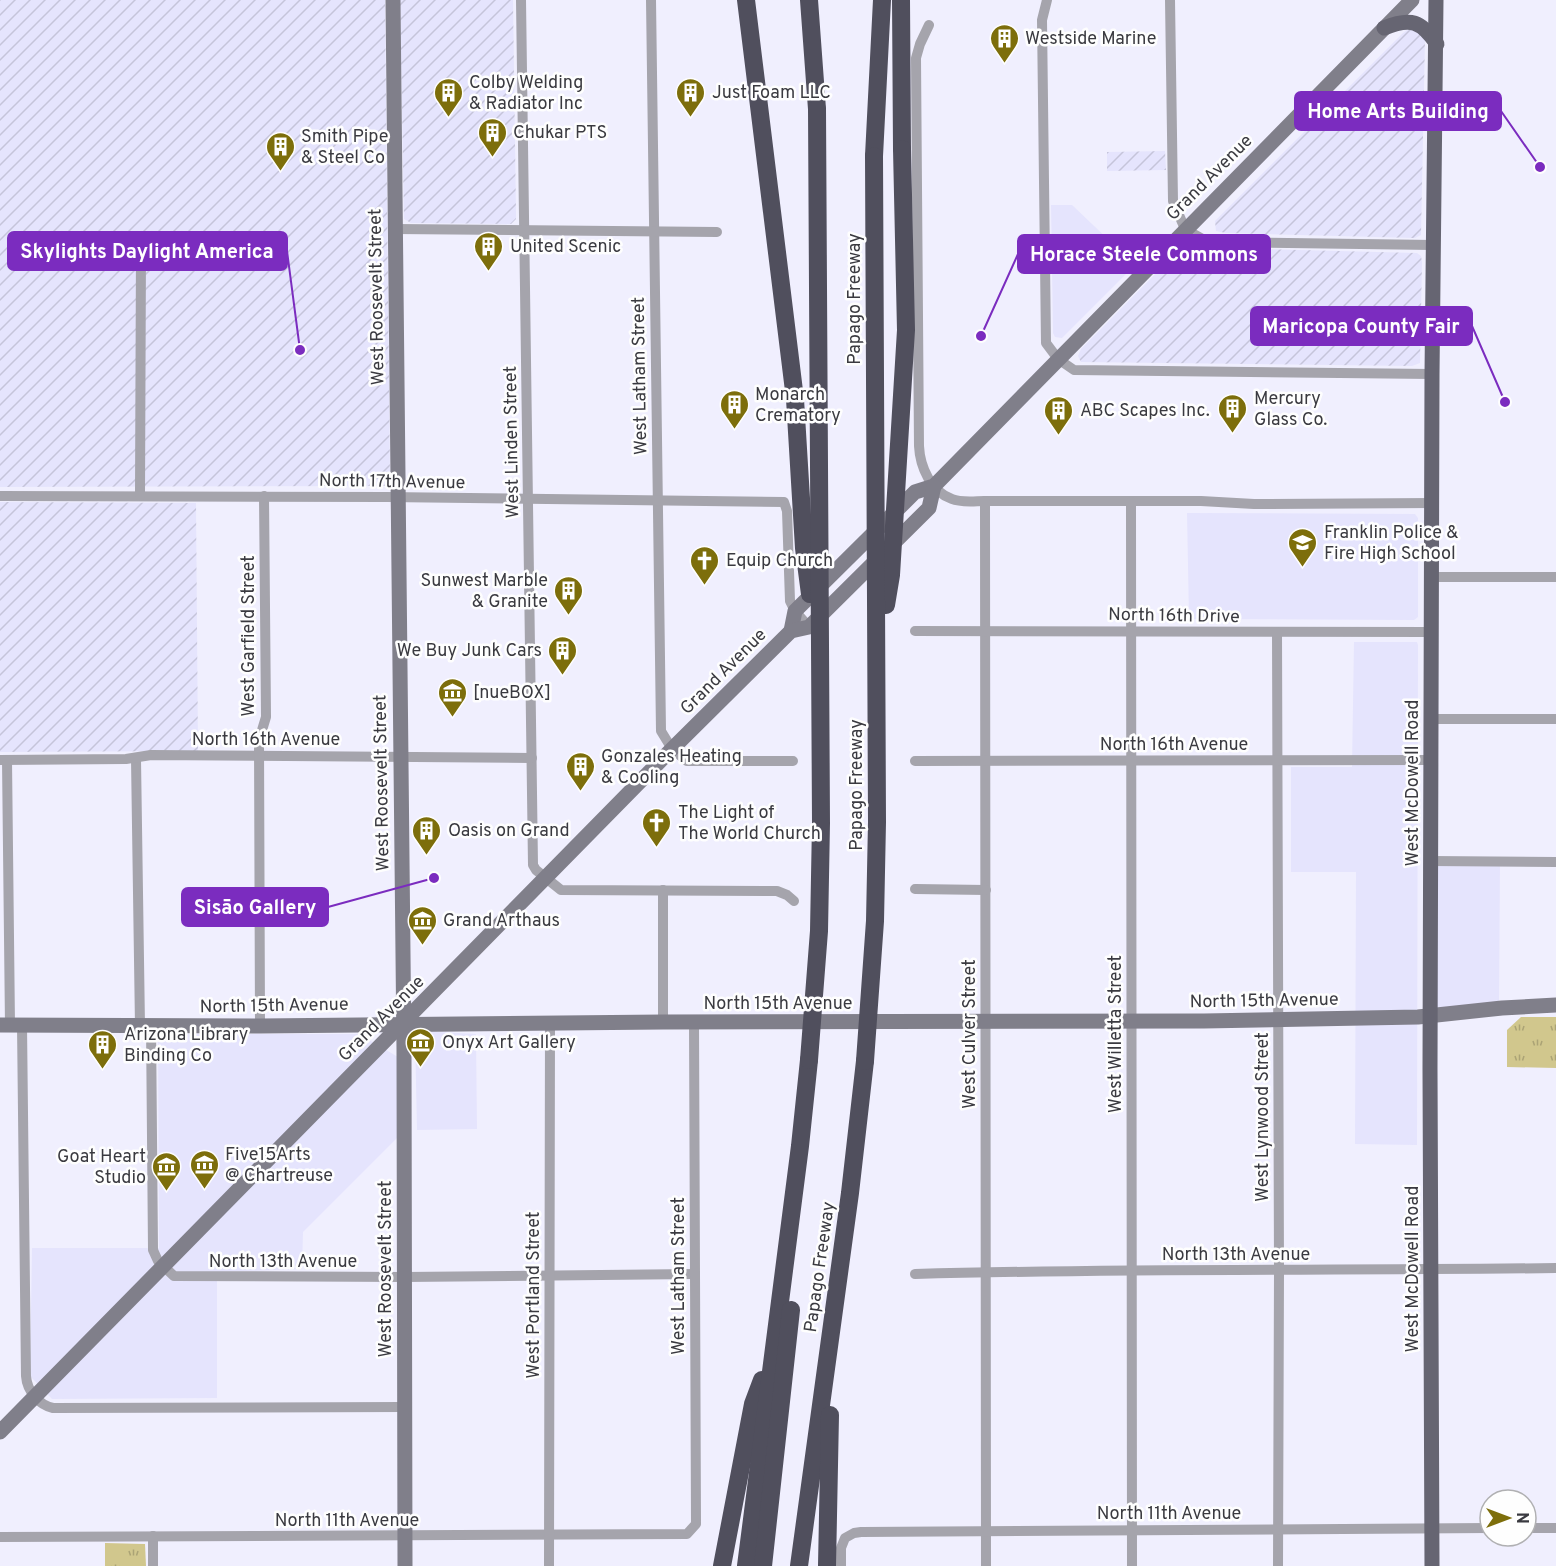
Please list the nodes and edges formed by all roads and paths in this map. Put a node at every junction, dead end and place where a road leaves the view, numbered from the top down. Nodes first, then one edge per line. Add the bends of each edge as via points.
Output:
1 (393, 0) edge
2 (521, 0) edge
3 (651, 0) edge
4 (746, 0) edge
5 (809, 0) edge
6 (818, 0) edge
7 (871, 0) edge
8 (882, 0) edge
9 (901, 0) edge
10 (1047, 0) edge
11 (1170, 0) edge
12 (1412, 0) edge
13 (1436, 0) edge
14 (929, 25) dead end
15 (1384, 28) junction
16 (1437, 44) junction
17 (817, 109) junction
18 (874, 156) junction
19 (1185, 229) junction
20 (395, 230) junction
21 (523, 230) junction
22 (653, 232) junction
23 (717, 232) dead end
24 (1433, 245) junction
25 (141, 248) dead end
26 (1058, 359) junction
27 (1432, 374) junction
28 (934, 486) junction
29 (0, 496) edge
30 (140, 496) junction
31 (264, 496) junction
32 (398, 497) junction
33 (528, 499) junction
34 (658, 501) junction
35 (985, 501) junction
36 (1131, 502) junction
37 (1432, 503) junction
38 (1432, 577) junction
39 (1556, 577) edge
40 (795, 611) junction
41 (809, 627) junction
42 (791, 631) junction
43 (915, 631) dead end
44 (986, 631) junction
45 (1131, 631) junction
46 (1277, 632) junction
47 (1432, 632) junction
48 (878, 657) junction
49 (820, 673) junction
50 (1432, 719) junction
51 (1556, 719) edge
52 (672, 749) junction
53 (259, 756) junction
54 (400, 757) junction
55 (532, 758) junction
56 (136, 759) junction
57 (4, 760) edge
58 (986, 760) junction
59 (1131, 760) junction
60 (1277, 760) junction
61 (1432, 760) junction
62 (794, 761) dead end
63 (915, 761) dead end
64 (1431, 861) junction
65 (1556, 862) edge
66 (546, 879) junction
67 (663, 890) junction
68 (915, 890) dead end
69 (986, 890) junction
70 (794, 901) dead end
71 (1556, 1005) edge
72 (1431, 1016) junction
73 (1278, 1020) junction
74 (663, 1022) junction
75 (694, 1022) junction
76 (986, 1022) junction
77 (1131, 1022) junction
78 (403, 1023) junction
79 (550, 1023) junction
80 (11, 1025) edge
81 (146, 1026) junction
82 (260, 1026) junction
83 (800, 1146) junction
84 (163, 1267) junction
85 (1432, 1268) junction
86 (1556, 1268) edge
87 (1131, 1270) junction
88 (1280, 1271) junction
89 (986, 1272) junction
90 (694, 1274) junction
91 (915, 1274) dead end
92 (550, 1275) junction
93 (405, 1277) junction
94 (833, 1320) junction
95 (773, 1352) junction
96 (35, 1397) junction
97 (404, 1407) junction
98 (0, 1432) edge
99 (812, 1466) junction
100 (1478, 1528) edge
101 (1538, 1528) edge
102 (1556, 1528) edge
103 (1278, 1529) junction
104 (1432, 1529) junction
105 (693, 1530) joint
106 (1132, 1530) junction
107 (985, 1531) junction
108 (549, 1534) junction
109 (153, 1536) junction
110 (405, 1536) junction
111 (0, 1537) edge
112 (153, 1566) edge
113 (405, 1566) edge
114 (549, 1566) edge
115 (722, 1566) edge
116 (746, 1566) edge
117 (763, 1566) edge
118 (788, 1566) edge
119 (799, 1566) edge
120 (827, 1566) edge
121 (841, 1566) edge
122 (986, 1566) edge
123 (1132, 1566) edge
124 (1278, 1566) edge
125 (1432, 1566) edge

1 - 20 street, West Roosevelt Street
2 - 21 street, West Linden Street
3 - 22 street, West Latham Street
4 - 49 highway, bridge via 784,295 804,548
5 - 17 highway
6 - 17 highway, Papago Freeway
7 - 18 highway, Papago Freeway
8 - 18 highway
9 - 48 highway, bridge via 906,330 891,575
10 - 26 street via 1042,20 1046,343
11 - 19 street via 1173,201
12 - 15 street, Grand Avenue
13 - 16 main road, West McDowell Road
14 - 28 street via 916,58 919,446 920,461
15 - 16 main road via 1416,23
15 - 19 street, Grand Avenue
16 - 24 main road, West McDowell Road
17 - 49 highway, Papago Freeway, bridge
18 - 48 highway, Papago Freeway, bridge
19 - 24 street via 1208,242
19 - 26 street, Grand Avenue
20 - 21 street
20 - 32 street, West Roosevelt Street
21 - 22 street
21 - 33 street, West Linden Street
22 - 23 street
22 - 34 street, West Latham Street
24 - 27 main road, West McDowell Road
25 - 30 street
26 - 27 street via 1074,369
26 - 28 street, Grand Avenue
27 - 37 main road, West McDowell Road
28 - 35 street via 952,499
28 - 40 street, Grand Avenue via 915,492
28 - 41 street, Grand Avenue via 929,508
29 - 30 street, North 17th Avenue
30 - 31 street, North 17th Avenue
31 - 32 street, North 17th Avenue
31 - 53 street, West Garfield Street via 266,717
32 - 33 street, North 17th Avenue
32 - 54 street, West Roosevelt Street
33 - 34 street, North 17th Avenue
33 - 55 street, West Linden Street
34 - 40 street, North 17th Avenue via 784,502 790,601
34 - 52 street, West Latham Street via 661,731
35 - 36 street
35 - 44 street, West Culver Street
36 - 37 street
36 - 45 street, West Willetta Street
37 - 38 main road, West McDowell Road
38 - 39 street
38 - 47 main road, West McDowell Road
40 - 41 street
40 - 42 street, Grand Avenue
41 - 42 street, Grand Avenue
42 - 52 street, Grand Avenue
43 - 44 street, North 16th Drive
44 - 45 street, North 16th Drive
44 - 58 street, West Culver Street
45 - 46 street, North 16th Drive
45 - 59 street, West Willetta Street
46 - 47 street, North 16th Drive
46 - 60 street, West Lynwood Street
47 - 50 main road, West McDowell Road
48 - 94 highway, Papago Freeway, bridge via 876,877 865,1061
49 - 83 highway, Papago Freeway, bridge via 820,878
50 - 51 street
50 - 61 main road, West McDowell Road
52 - 62 street via 687,761
52 - 66 street, Grand Avenue
53 - 54 street, North 16th Avenue
53 - 56 street, North 16th Avenue via 152,755
53 - 82 street, West Garfield Street
54 - 55 street, North 16th Avenue
54 - 78 street, West Roosevelt Street
55 - 66 street, West Linden Street via 533,865
56 - 57 street, North 16th Avenue
56 - 81 street
57 - 80 street
58 - 59 street, North 16th Avenue
58 - 63 street, North 16th Avenue
58 - 69 street, West Culver Street
59 - 60 street, North 16th Avenue
59 - 77 street, West Willetta Street
60 - 61 street, North 16th Avenue
60 - 73 street, West Lynwood Street
61 - 64 main road, West McDowell Road
64 - 65 street
64 - 72 main road, West McDowell Road
66 - 67 street via 561,890
66 - 78 street, Grand Avenue
67 - 70 street via 777,891
67 - 74 street
68 - 69 street
69 - 76 street, West Culver Street
71 - 72 street, North 15th Avenue
72 - 73 street, North 15th Avenue
72 - 85 main road, West McDowell Road
73 - 77 street, North 15th Avenue
73 - 88 street, West Lynwood Street
74 - 75 street, North 15th Avenue
74 - 79 street, North 15th Avenue
75 - 76 street, North 15th Avenue
75 - 90 street, West Latham Street
76 - 77 street, North 15th Avenue
76 - 89 street, West Culver Street
77 - 87 street, West Willetta Street
78 - 79 street, North 15th Avenue
78 - 82 street, North 15th Avenue
78 - 84 street, Grand Avenue
78 - 93 street, West Roosevelt Street
79 - 92 street, West Portland Street
80 - 81 street, North 15th Avenue
80 - 96 street via 26,1383
81 - 82 street, North 15th Avenue
81 - 84 street via 153,1250
83 - 95 highway, Papago Freeway
83 - 117 highway via 793,1285
84 - 93 street, North 13th Avenue via 178,1278
84 - 96 street, Grand Avenue
85 - 86 street, North 13th Avenue
85 - 88 street, North 13th Avenue
85 - 104 main road, West McDowell Road
87 - 88 street, North 13th Avenue
87 - 89 street, North 13th Avenue
87 - 106 street, West Willetta Street
88 - 103 street, West Lynwood Street
89 - 91 street, North 13th Avenue
89 - 107 street, West Culver Street
90 - 92 street, North 13th Avenue
90 - 105 street, West Latham Street
92 - 93 street, North 13th Avenue
92 - 108 street, West Portland Street
93 - 97 street, West Roosevelt Street
94 - 99 highway, Papago Freeway
94 - 120 highway
95 - 115 highway via 753,1404
95 - 116 highway, Papago Freeway
96 - 97 street via 53,1408
96 - 98 street, Grand Avenue
97 - 110 street, West Roosevelt Street
99 - 118 highway
99 - 119 highway, Papago Freeway
100 - 104 street, North 11th Avenue
101 - 102 street
103 - 104 street, North 11th Avenue
103 - 106 street, North 11th Avenue
103 - 124 street, West Lynwood Street
104 - 125 main road, West McDowell Road
105 - 108 street, North 11th Avenue via 687,1534
106 - 107 street, North 11th Avenue
106 - 123 street, West Willetta Street
107 - 121 street, North 11th Avenue via 861,1532 845,1538
107 - 122 street, West Culver Street
108 - 110 street, North 11th Avenue
108 - 114 street, West Portland Street
109 - 110 street, North 11th Avenue
109 - 111 street, North 11th Avenue
109 - 112 street
110 - 113 street, West Roosevelt Street

